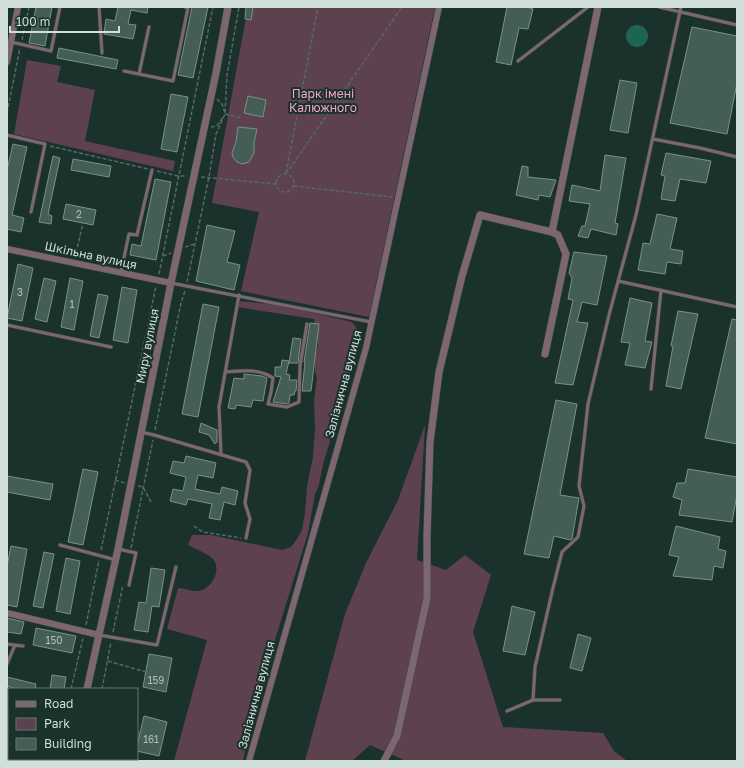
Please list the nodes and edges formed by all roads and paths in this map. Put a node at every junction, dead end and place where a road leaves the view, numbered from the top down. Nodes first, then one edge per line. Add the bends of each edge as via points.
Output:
1 (18, 7) edge
2 (29, 7) edge
3 (60, 7) edge
4 (99, 7) edge
5 (185, 7) edge
6 (213, 7) edge
7 (228, 7) edge
8 (239, 7) edge
9 (318, 7) edge
10 (402, 7) edge
11 (439, 7) edge
12 (588, 7) edge
13 (598, 7) edge
14 (659, 7) edge
15 (681, 7) edge
16 (680, 12) junction
17 (737, 25) edge
18 (149, 27) dead end
19 (9, 42) edge
20 (21, 45) junction
21 (102, 53) dead end
22 (518, 61) dead end
23 (7, 62) edge
24 (124, 70) dead end
25 (139, 74) junction
26 (211, 92) junction
27 (7, 113) edge
28 (225, 114) junction
29 (242, 118) dead end
30 (203, 130) junction
31 (7, 136) edge
32 (653, 139) junction
33 (45, 144) junction
34 (737, 157) edge
35 (152, 170) junction
36 (286, 174) junction
37 (178, 176) junction
38 (209, 177) junction
39 (276, 184) junction
40 (294, 186) junction
41 (398, 198) junction
42 (31, 212) dead end
43 (83, 223) dead end
44 (552, 232) junction
45 (7, 249) edge
46 (76, 253) dead end
47 (121, 273) junction
48 (158, 280) junction
49 (618, 281) junction
50 (171, 283) junction
51 (186, 286) junction
52 (661, 290) junction
53 (239, 296) junction
54 (737, 306) edge
55 (371, 322) junction
56 (307, 324) dead end
57 (7, 325) edge
58 (111, 347) dead end
59 (546, 354) dead end
60 (225, 372) junction
61 (651, 388) dead end
62 (141, 432) junction
63 (154, 435) junction
64 (221, 455) junction
65 (143, 487) junction
66 (151, 502) dead end
67 (194, 526) dead end
68 (246, 538) joint
69 (60, 545) dead end
70 (118, 549) junction
71 (130, 552) junction
72 (100, 556) junction
73 (116, 560) junction
74 (176, 567) dead end
75 (124, 583) dead end
76 (129, 585) dead end
77 (7, 613) edge
78 (85, 632) junction
79 (99, 635) junction
80 (112, 636) junction
81 (7, 644) edge
82 (15, 645) junction
83 (24, 646) dead end
84 (108, 661) junction
85 (7, 664) edge
86 (146, 672) dead end
87 (71, 688) edge
88 (87, 688) edge
89 (102, 688) edge
90 (533, 700) junction
91 (560, 700) dead end
92 (507, 711) dead end
93 (249, 761) edge
94 (384, 761) edge

1 - 19 street
2 - 20 path
3 - 20 lane via 51,51
4 - 21 lane
5 - 25 lane via 188,8 173,81
6 - 37 path
7 - 26 street, Миру вулиця
8 - 28 path via 227,75
9 - 36 path
10 - 36 path
11 - 41 street, Залізнична вулиця
12 - 22 lane
13 - 44 street
14 - 16 lane
15 - 16 lane
16 - 17 lane
16 - 32 lane
18 - 25 lane
19 - 20 lane
19 - 23 street
20 - 27 path
24 - 25 lane
26 - 28 path via 222,104
26 - 30 street, Миру вулиця
28 - 29 path
28 - 30 path via 217,126
28 - 38 path via 216,134
30 - 50 street, Миру вулиця
31 - 33 lane
32 - 34 lane
32 - 49 lane
33 - 35 path
33 - 42 lane
35 - 37 path
35 - 47 lane via 137,235 129,234
36 - 39 path via 279,177
36 - 40 path via 292,178
37 - 48 path
38 - 39 path
38 - 51 path
39 - 40 path via 279,190 284,192 289,192
40 - 41 path
41 - 55 street, Залізнична вулиця
43 - 46 path
44 - 59 street via 558,235 566,254
44 - 94 street via 480,215 462,276 439,372 430,442 427,598 397,736
45 - 47 street, Шкільна вулиця
47 - 48 street, Шкільна вулиця
48 - 50 street, Шкільна вулиця
48 - 72 path
49 - 52 lane
49 - 90 lane via 588,404 578,486 584,506 578,537 562,552 535,667
50 - 51 lane
50 - 62 street, Миру вулиця
51 - 53 lane
51 - 63 path
52 - 54 lane
52 - 61 lane
53 - 55 lane
53 - 60 lane
55 - 93 street, Залізнична вулиця via 366,348
56 - 60 lane via 300,366 299,402 287,407 268,404 273,378 267,374 247,371
57 - 58 lane
60 - 64 lane via 219,407
62 - 63 lane
62 - 70 street, Миру вулиця
63 - 64 lane
63 - 65 path
64 - 68 lane via 246,462 250,470 245,503 250,519
65 - 66 path
65 - 71 path
67 - 68 path via 203,532
69 - 72 lane
70 - 71 lane
70 - 73 street, Миру вулиця
71 - 76 lane via 136,553
72 - 73 lane
72 - 78 path
73 - 79 street, Миру вулиця
74 - 80 lane via 157,645
75 - 80 path
77 - 78 street
78 - 79 street
78 - 87 path
79 - 80 lane
79 - 88 street, Миру вулиця
80 - 84 path
81 - 82 lane
82 - 83 lane
82 - 85 lane
84 - 86 path
84 - 89 path
90 - 91 lane
90 - 92 lane

